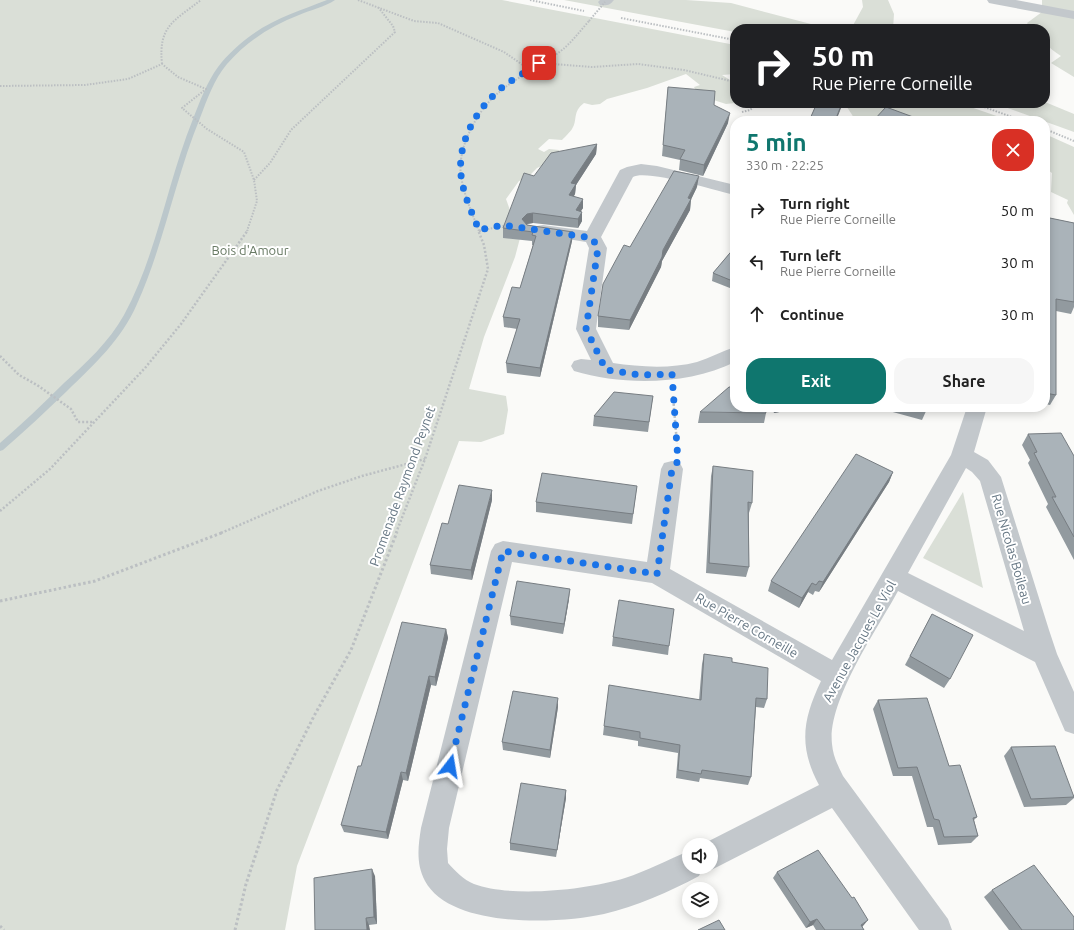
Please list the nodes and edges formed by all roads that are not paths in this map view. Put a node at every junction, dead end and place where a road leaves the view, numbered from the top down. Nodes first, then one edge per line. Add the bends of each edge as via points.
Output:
1 (994, 0) edge
2 (1021, 2) edge
3 (1074, 15) edge
4 (730, 189) edge
5 (532, 229) edge
6 (592, 238) junction
7 (730, 356) edge
8 (581, 366) dead end
9 (606, 370) junction
10 (975, 412) edge
11 (962, 456) junction
12 (672, 469) road end
13 (657, 574) junction
14 (893, 577) junction
15 (1044, 654) junction
16 (837, 676) junction
17 (1074, 722) edge
18 (836, 791) junction
19 (718, 850) edge
20 (682, 869) edge
21 (937, 930) edge

1 - 2 street
2 - 3 street
4 - 6 street via 651,170 631,170 626,174
5 - 6 street
6 - 9 street via 598,248 586,329
7 - 9 street via 706,367 672,374 641,375
8 - 9 street
10 - 11 street, Avenue Jacques Le Viol
11 - 14 street, Avenue Jacques Le Viol
11 - 15 street, Rue Nicolas Boileau via 980,466 990,477
12 - 13 street
13 - 16 street, Rue Pierre Corneille
13 - 20 street, Rue Pierre Corneille via 503,551 436,820 432,850 435,871 458,893 485,902 540,907 585,904 623,894
14 - 15 street
14 - 16 street, Avenue Jacques Le Viol
15 - 17 street, Rue Nicolas Boileau
16 - 18 street, Avenue Jacques Le Viol via 821,710 818,741 823,763
18 - 19 street
18 - 21 street, Avenue Jacques Le Viol

